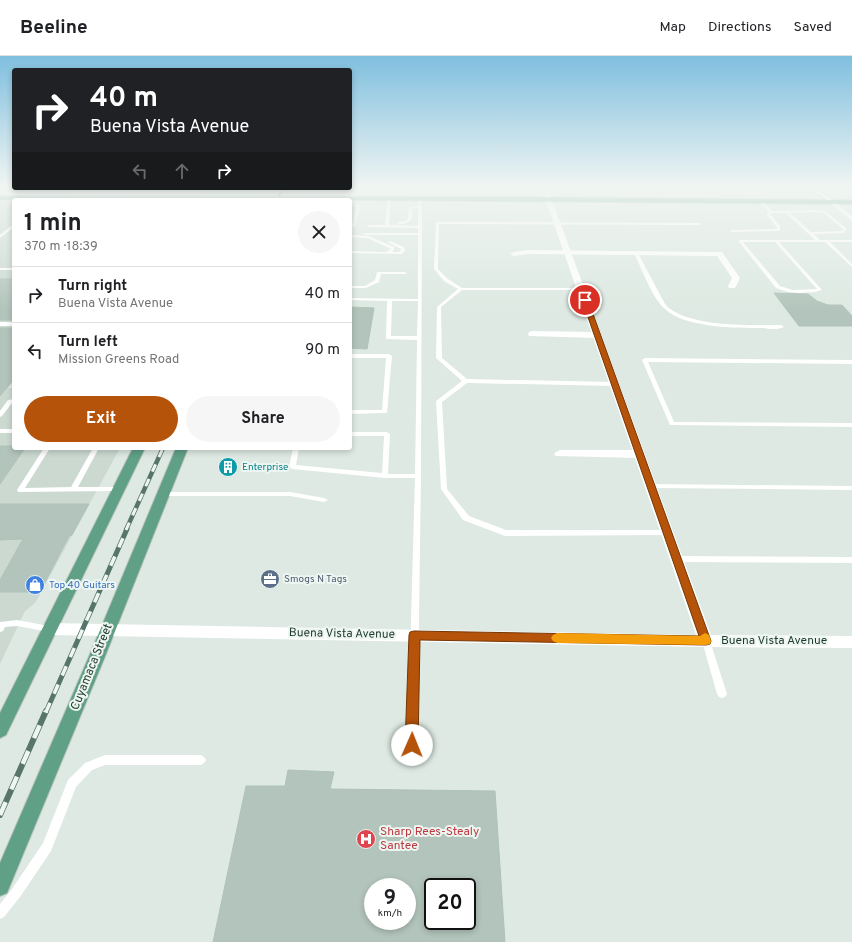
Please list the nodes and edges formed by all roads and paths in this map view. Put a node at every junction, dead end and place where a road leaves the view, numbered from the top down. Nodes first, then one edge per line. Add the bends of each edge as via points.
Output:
1 (420, 228) edge
2 (437, 228) edge
3 (559, 228) edge
4 (780, 228) edge
5 (805, 228) edge
6 (844, 228) edge
7 (0, 230) edge
8 (8, 230) junction
9 (12, 230) edge
10 (732, 231) dead end
11 (810, 233) junction
12 (420, 234) junction
13 (352, 235) edge
14 (352, 235) edge
15 (361, 236) junction
16 (0, 237) edge
17 (776, 241) junction
18 (819, 241) junction
19 (826, 241) junction
20 (852, 241) edge
21 (352, 252) edge
22 (568, 252) junction
23 (387, 253) junction
24 (636, 253) junction
25 (514, 254) dead end
26 (852, 266) edge
27 (0, 269) edge
28 (12, 269) edge
29 (405, 273) dead end
30 (732, 286) dead end
31 (352, 287) edge
32 (461, 289) junction
33 (581, 289) junction
34 (352, 299) edge
35 (390, 299) junction
36 (420, 300) junction
37 (0, 324) edge
38 (12, 324) edge
39 (781, 327) dead end
40 (532, 334) dead end
41 (597, 335) junction
42 (419, 338) junction
43 (352, 356) edge
44 (852, 362) edge
45 (466, 381) junction
46 (614, 384) junction
47 (12, 401) edge
48 (352, 412) edge
49 (0, 415) edge
50 (852, 425) edge
51 (0, 431) edge
52 (12, 431) edge
53 (352, 434) edge
54 (46, 450) edge
55 (95, 450) edge
56 (138, 450) edge
57 (181, 450) edge
58 (296, 450) edge
59 (560, 454) dead end
60 (639, 454) junction
61 (385, 476) junction
62 (418, 476) junction
63 (651, 486) junction
64 (852, 488) edge
65 (73, 489) junction
66 (118, 489) junction
67 (163, 494) junction
68 (324, 500) dead end
69 (668, 533) junction
70 (676, 559) junction
71 (852, 560) edge
72 (49, 628) junction
73 (107, 629) junction
74 (0, 630) edge
75 (414, 635) junction
76 (706, 641) junction
77 (852, 642) edge
78 (722, 694) dead end
79 (1, 726) edge
80 (201, 760) dead end
81 (412, 760) dead end
82 (0, 886) edge
83 (0, 913) edge

1 - 12 lane
2 - 32 lane via 436,269 446,280
3 - 22 street
4 - 10 lane
5 - 11 lane
6 - 11 lane via 843,232 837,233
7 - 8 lane
8 - 9 lane
8 - 16 lane
11 - 18 lane
12 - 13 lane
12 - 36 lane
14 - 15 lane
15 - 23 lane via 393,248
15 - 23 lane via 376,237 403,248 401,253
17 - 17 lane via 740,241 778,288 792,291 820,290
17 - 18 lane
18 - 19 lane
19 - 20 lane
19 - 26 lane
21 - 23 lane
22 - 24 street
22 - 25 street
22 - 33 street
24 - 30 street via 719,254 736,278
24 - 39 lane via 664,304 672,312 701,322 725,326
27 - 28 lane
29 - 31 lane via 378,273 377,280 366,287
32 - 33 lane
32 - 45 lane via 439,307 439,358
33 - 41 street
34 - 35 lane
35 - 36 lane
35 - 42 lane via 388,338
36 - 42 lane
37 - 38 lane
40 - 41 street
41 - 46 street
42 - 62 lane
43 - 48 lane via 389,356 385,412
44 - 50 lane via 645,360 672,424
45 - 46 lane
45 - 69 lane via 439,401 444,489 466,518 505,533
46 - 60 street
47 - 49 lane
51 - 52 lane
53 - 61 lane via 387,434
54 - 65 lane via 20,490
55 - 65 lane
56 - 66 main road
57 - 67 main road, Cuyamaca Street
58 - 61 lane via 292,467
59 - 60 street
60 - 63 street
61 - 62 lane
62 - 75 lane
63 - 64 lane
63 - 69 street
65 - 66 lane
66 - 72 main road
67 - 68 lane via 290,494
67 - 73 main road, Cuyamaca Street
69 - 70 street
70 - 71 lane
70 - 76 street
72 - 73 street, Buena Vista Avenue
72 - 74 lane via 17,623 3,624
72 - 79 main road
73 - 75 street, Buena Vista Avenue
73 - 82 main road, Cuyamaca Street
75 - 76 street, Buena Vista Avenue
75 - 81 lane
76 - 77 street, Buena Vista Avenue
76 - 78 lane
80 - 83 lane via 105,760 89,766 72,784 47,847

